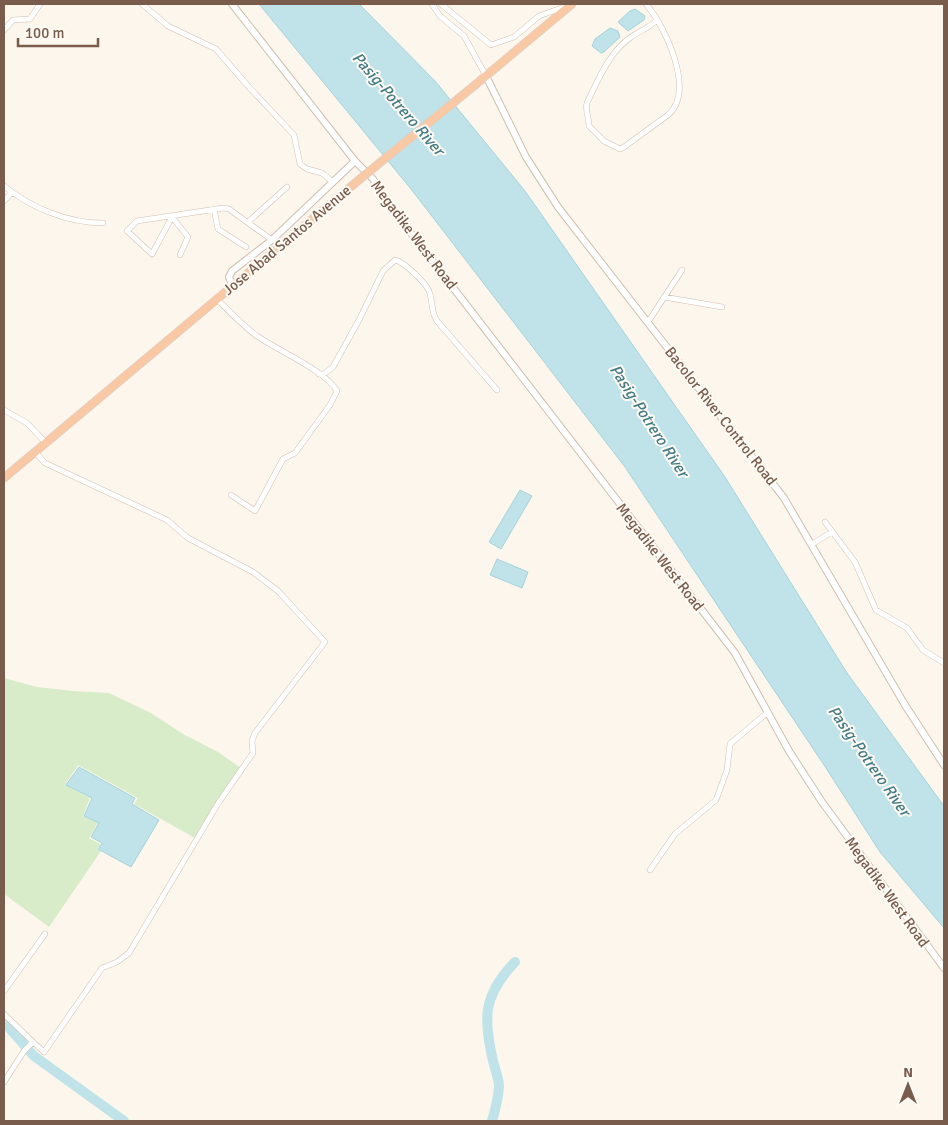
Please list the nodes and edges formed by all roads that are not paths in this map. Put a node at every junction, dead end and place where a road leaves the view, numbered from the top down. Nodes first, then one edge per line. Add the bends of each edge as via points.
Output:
1 (40, 4) edge
2 (142, 4) edge
3 (232, 4) edge
4 (432, 4) edge
5 (441, 4) edge
6 (571, 4) edge
7 (646, 4) edge
8 (657, 20) junction
9 (4, 30) edge
10 (486, 76) junction
11 (355, 161) junction
12 (334, 182) junction
13 (4, 186) edge
14 (287, 187) dead end
15 (12, 192) junction
16 (4, 201) edge
17 (214, 209) junction
18 (172, 217) junction
19 (248, 222) junction
20 (103, 223) dead end
21 (272, 240) junction
22 (246, 247) dead end
23 (180, 255) dead end
24 (682, 270) dead end
25 (232, 285) junction
26 (664, 297) junction
27 (216, 298) junction
28 (722, 307) dead end
29 (648, 322) junction
30 (319, 374) junction
31 (497, 390) dead end
32 (4, 410) edge
33 (46, 443) junction
34 (35, 452) junction
35 (4, 478) edge
36 (231, 494) dead end
37 (825, 522) dead end
38 (832, 532) junction
39 (812, 544) junction
40 (944, 663) edge
41 (768, 712) junction
42 (944, 765) edge
43 (650, 870) dead end
44 (45, 934) dead end
45 (944, 968) edge
46 (4, 991) edge
47 (4, 1014) edge
48 (32, 1043) junction
49 (4, 1082) edge

1 - 9 street via 30,19 13,20
2 - 12 street via 168,26 216,49 294,135 300,164
3 - 11 street, Megadike West Road
4 - 10 street via 440,16 464,36
5 - 6 street via 491,45 514,37 539,16
6 - 10 highway, Jose Abad Santos Avenue
7 - 8 street
8 - 8 street via 631,37 612,55 587,103 589,126 614,148 624,147 675,109 678,67
10 - 25 highway, Jose Abad Santos Avenue, bridge
10 - 29 street, Bacolor River Control Road via 539,180
11 - 12 street
11 - 41 street, Megadike West Road via 373,179 418,243 730,647
12 - 21 street
13 - 15 street
14 - 19 street
15 - 16 street
15 - 20 street via 52,213 84,223
17 - 18 street
17 - 19 street via 229,209
17 - 22 street via 218,229
18 - 18 street via 152,254 127,231 137,221
18 - 23 street via 188,237
19 - 21 street
21 - 25 street via 232,271 229,277
24 - 26 street
25 - 27 highway, Jose Abad Santos Avenue
26 - 28 street
26 - 29 street
27 - 30 street via 257,336
27 - 33 highway, Jose Abad Santos Avenue
29 - 39 street, Bacolor River Control Road via 769,477
30 - 31 street via 333,367 383,271 395,260 403,262 430,292 437,321
30 - 36 street via 337,391 295,453 283,460 255,511
32 - 33 street via 27,423
33 - 34 highway, Jose Abad Santos Avenue
34 - 35 highway, Jose Abad Santos Avenue
34 - 48 street via 45,463 167,520 188,538 253,572 278,591 325,642 255,733 252,742 254,753 219,802 129,953 102,968 44,1052
37 - 38 street
38 - 39 street
38 - 40 street via 855,562 876,610 906,628 923,650
39 - 42 street, Bacolor River Control Road via 910,713
41 - 43 street via 730,744 727,770 716,800 675,834
41 - 45 street, Megadike West Road via 822,802
44 - 46 street
47 - 48 street
48 - 49 street

